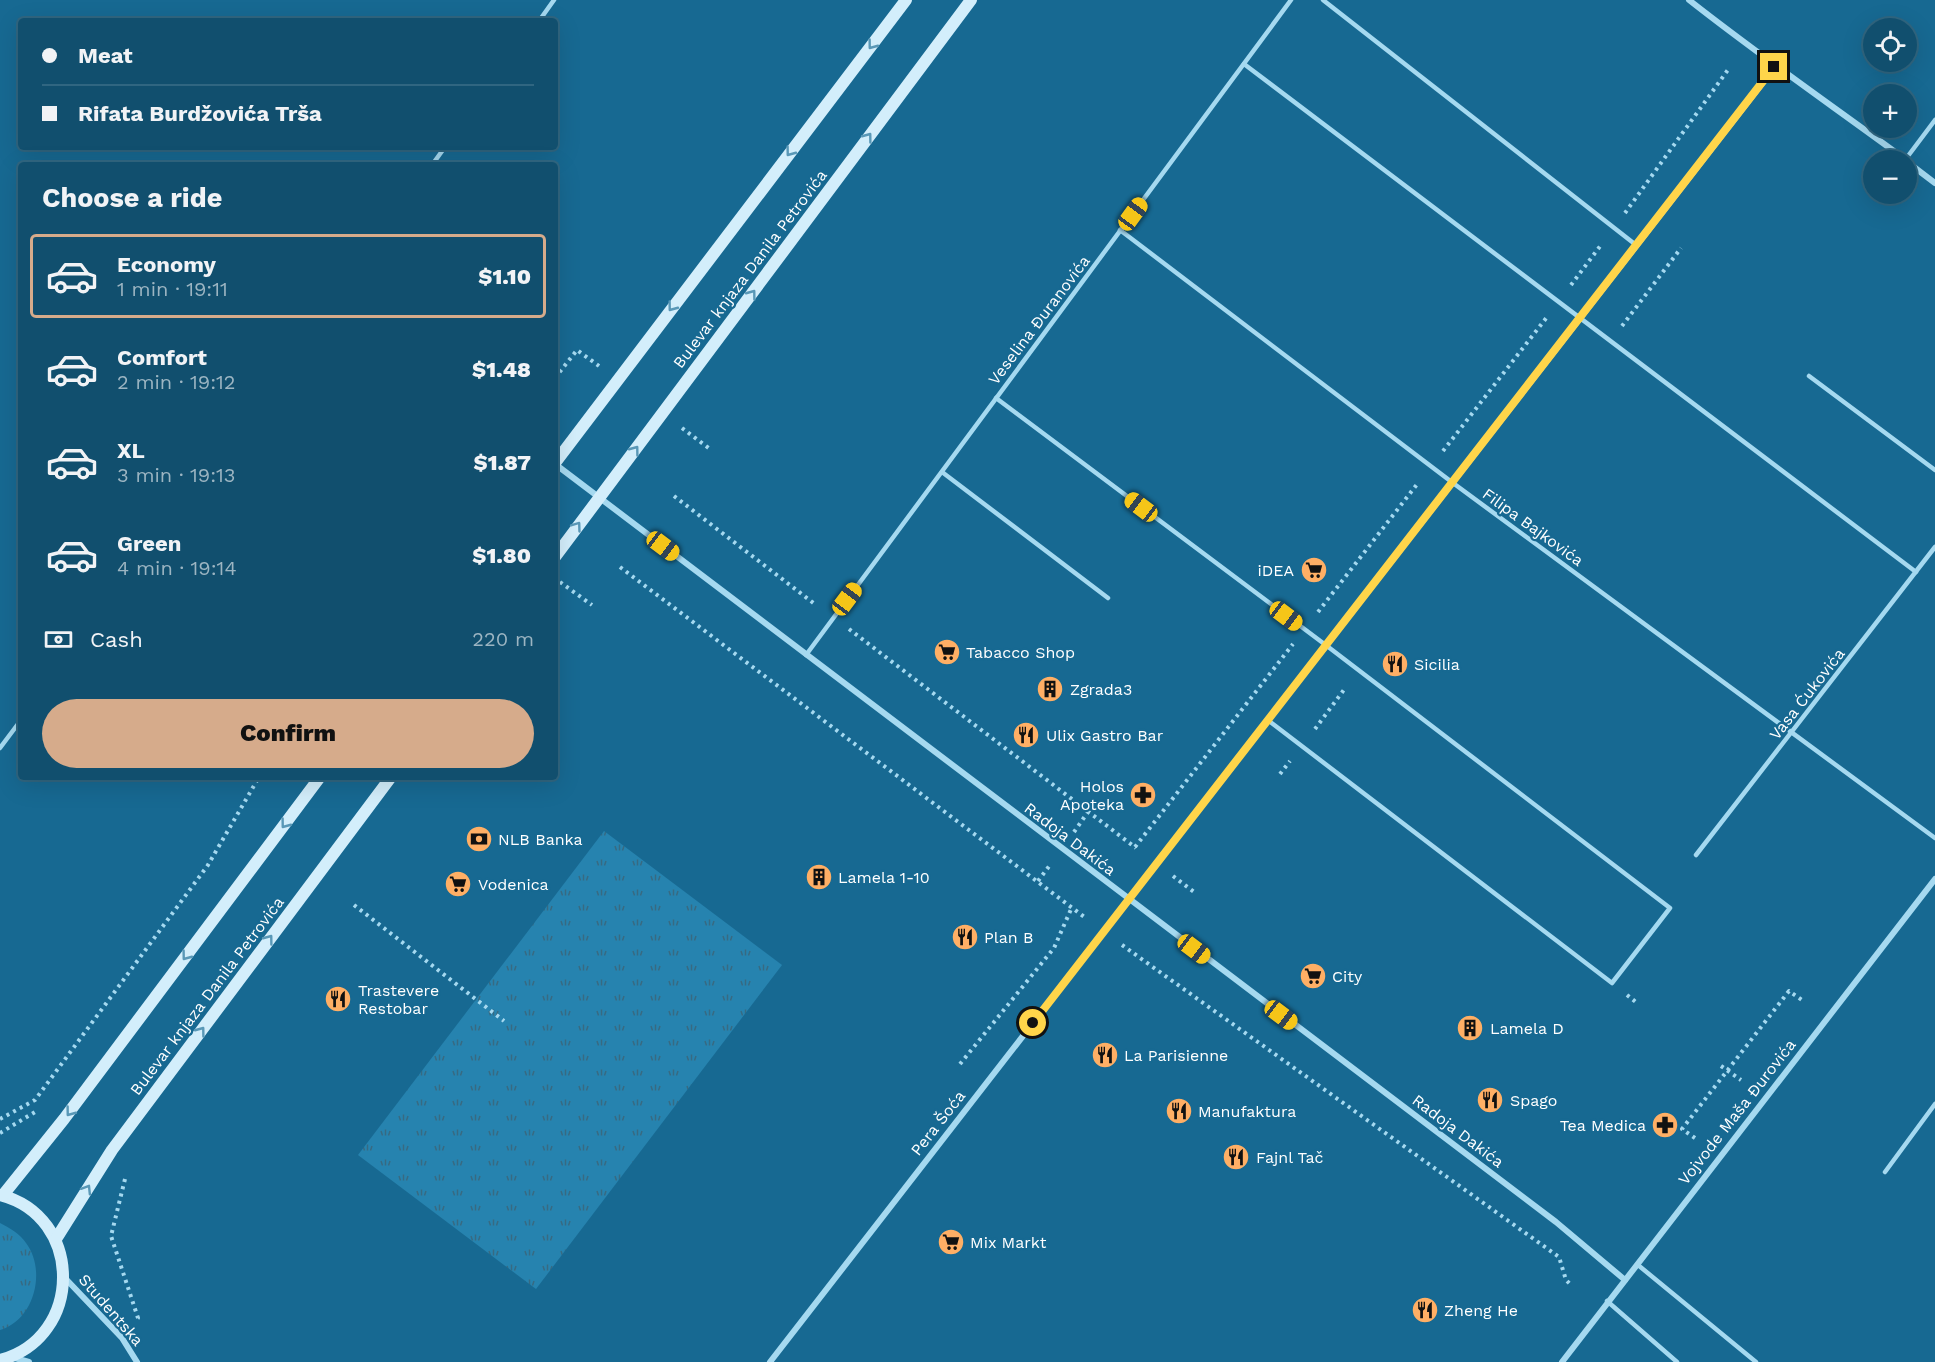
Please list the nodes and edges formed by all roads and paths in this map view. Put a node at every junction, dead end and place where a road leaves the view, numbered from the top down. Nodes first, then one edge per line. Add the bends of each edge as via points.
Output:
1 (554, 0) edge
2 (906, 0) edge
3 (971, 0) edge
4 (1291, 0) edge
5 (1323, 0) edge
6 (1689, 0) edge
7 (540, 18) edge
8 (1244, 64) junction
9 (1730, 67) dead end
10 (1774, 67) junction
11 (1935, 120) edge
12 (1892, 150) edge
13 (1913, 150) edge
14 (1917, 169) edge
15 (1935, 183) edge
16 (1615, 227) junction
17 (1120, 230) junction
18 (1636, 245) junction
19 (1681, 248) dead end
20 (1559, 300) junction
21 (1580, 316) junction
22 (1611, 339) junction
23 (577, 350) dead end
24 (558, 374) edge
25 (1809, 376) dead end
26 (996, 398) junction
27 (558, 459) edge
28 (558, 465) edge
29 (1431, 466) junction
30 (1935, 470) edge
31 (942, 472) junction
32 (1452, 483) junction
33 (599, 496) junction
34 (674, 496) dead end
35 (1935, 547) edge
36 (558, 553) edge
37 (620, 567) dead end
38 (1916, 572) junction
39 (558, 580) edge
40 (1108, 598) dead end
41 (592, 605) dead end
42 (833, 618) junction
43 (1304, 629) junction
44 (1327, 646) junction
45 (806, 655) junction
46 (1359, 670) junction
47 (1269, 721) junction
48 (18, 724) edge
49 (1792, 733) junction
50 (1302, 746) junction
51 (0, 748) edge
52 (1280, 774) dead end
53 (257, 780) edge
54 (318, 780) edge
55 (389, 780) edge
56 (1935, 838) edge
57 (1135, 847) junction
58 (1696, 855) dead end
59 (1158, 864) junction
60 (1935, 879) edge
61 (1194, 892) dead end
62 (1129, 901) junction
63 (354, 905) dead end
64 (1143, 961) dead end
65 (1802, 1000) dead end
66 (504, 1021) dead end
67 (960, 1064) dead end
68 (1721, 1066) dead end
69 (1727, 1070) junction
70 (1741, 1080) dead end
71 (1935, 1104) edge
72 (0, 1119) edge
73 (58, 1127) junction
74 (0, 1134) edge
75 (1695, 1138) dead end
76 (105, 1161) junction
77 (1885, 1172) dead end
78 (1, 1195) edge
79 (56, 1239) junction
80 (1638, 1265) junction
81 (64, 1277) junction
82 (1625, 1280) junction
83 (1571, 1285) dead end
84 (1607, 1301) junction
85 (138, 1318) dead end
86 (5, 1358) edge
87 (29, 1362) edge
88 (137, 1362) edge
89 (770, 1362) edge
90 (1562, 1362) edge
91 (1677, 1362) edge
92 (1756, 1362) edge

1 - 7 lane
2 -> 27 main road
33 -> 3 main road, Bulevar knjaza Danila Petrovića
4 - 8 lane, Veselina Đuranovića
5 - 16 lane
6 - 10 street
8 - 17 lane, Veselina Đuranovića
8 - 20 lane
9 - 16 path
10 - 12 street
10 - 18 street, Pera Šoća
11 - 13 lane
14 - 15 street
16 - 18 lane
16 - 20 path
17 - 26 lane, Veselina Đuranovića
17 - 29 lane, Filipa Bajkovića
18 - 21 street, Pera Šoća
19 - 22 path
20 - 21 lane
20 - 29 path
21 - 22 lane
21 - 32 street, Pera Šoća
22 - 38 lane
23 - 24 path
25 - 30 lane
26 - 31 lane, Veselina Đuranovića
26 - 43 lane
28 - 33 street, Radoja Dakića
29 - 32 lane, Filipa Bajkovića
29 - 43 path
31 - 40 lane
31 - 42 lane, Veselina Đuranovića
32 - 44 street, Pera Šoća
32 - 49 lane, Filipa Bajkovića
36 -> 33 main road, Bulevar knjaza Danila Petrovića
33 - 45 street, Radoja Dakića
34 - 42 path
35 - 38 lane, Vasa Ćukovića
37 - 67 path via 1071,907 1054,948
38 - 49 lane, Vasa Ćukovića
39 - 41 path
42 - 45 lane, Veselina Đuranovića
42 - 57 path
43 - 44 lane
43 - 57 path
44 - 46 lane
44 - 47 street, Pera Šoća
45 - 62 street, Radoja Dakića
46 - 50 path
46 - 50 lane via 1670,908 1612,983
47 - 50 lane
47 - 59 street, Pera Šoća
48 - 51 lane
49 - 56 lane, Filipa Bajkovića
49 - 58 lane, Vasa Ćukovića
50 - 52 path
53 - 72 path via 191,890 35,1100
54 -> 73 main road
76 -> 55 main road, Bulevar knjaza Danila Petrovića
57 - 59 path
59 - 61 path
59 - 62 street, Pera Šoća
60 - 80 street, Vojvode Maša Đurovića
62 - 82 street, Radoja Dakića via 1556,1222
62 - 89 street, Pera Šoća
63 - 66 path
64 - 83 path via 1559,1257
65 - 69 path via 1790,991
68 - 69 path
69 - 70 path
69 - 75 path via 1683,1129
71 - 77 lane
73 - 74 path via 37,1111
73 - 78 main road
79 -> 76 main road, Bulevar knjaza Danila Petrovića
76 - 85 path via 125,1176 111,1236
78 - 79 main road via 25,1205
79 - 81 main road
80 - 82 street, Vojvode Maša Đurovića
80 - 92 lane
81 - 86 main road via 61,1302 50,1325 33,1344
81 - 88 street, Studentska via 122,1338
82 - 84 street, Vojvode Maša Đurovića
84 - 90 street, Vojvode Maša Đurovića
84 - 91 lane
86 - 87 street

